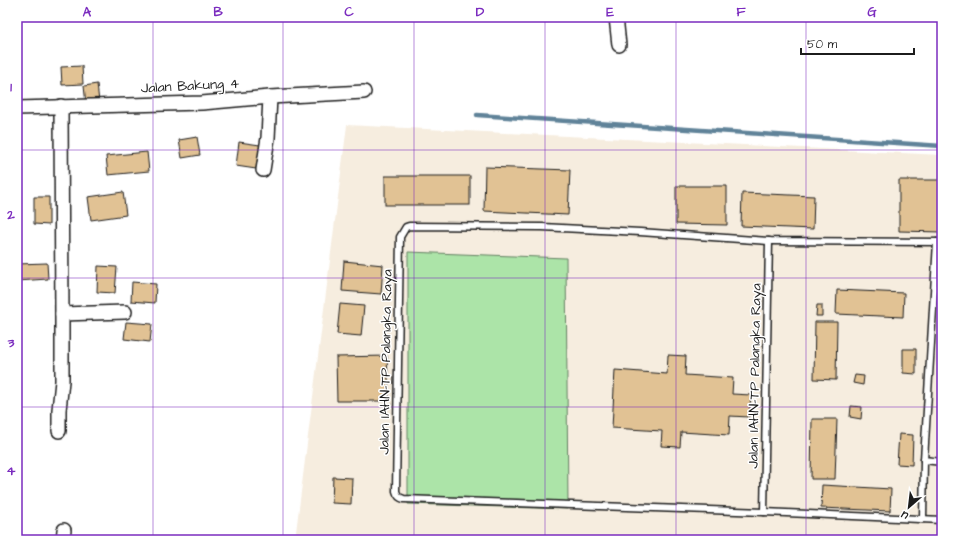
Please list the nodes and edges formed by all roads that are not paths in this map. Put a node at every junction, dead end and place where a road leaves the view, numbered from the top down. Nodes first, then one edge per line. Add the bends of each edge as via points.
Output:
1 (616, 17) edge
2 (619, 45) dead end
3 (364, 92) dead end
4 (270, 97) junction
5 (61, 106) junction
6 (17, 108) edge
7 (263, 170) dead end
8 (769, 241) junction
9 (939, 242) edge
10 (125, 312) dead end
11 (62, 319) junction
12 (60, 431) dead end
13 (924, 460) junction
14 (942, 462) edge
15 (764, 512) junction
16 (923, 519) junction
17 (942, 520) edge

1 - 2 street
3 - 4 street, Jalan Bakung 4
4 - 5 street, Jalan Bakung 4 via 202,103
4 - 7 street
5 - 6 street, Jalan Bakung 4
5 - 11 street
8 - 9 lane, Jalan IAHN-TP Palangka Raya
8 - 15 lane, Jalan IAHN-TP Palangka Raya
8 - 15 lane, Jalan IAHN-TP Palangka Raya via 542,227 409,226 400,237 399,244 396,490 401,498
9 - 13 lane, Jalan IAHN-TP Palangka Raya
10 - 11 street
11 - 12 street
13 - 14 lane
13 - 16 lane, Jalan IAHN-TP Palangka Raya
15 - 16 lane, Jalan IAHN-TP Palangka Raya
16 - 17 lane, Jalan IAHN-TP Palangka Raya

